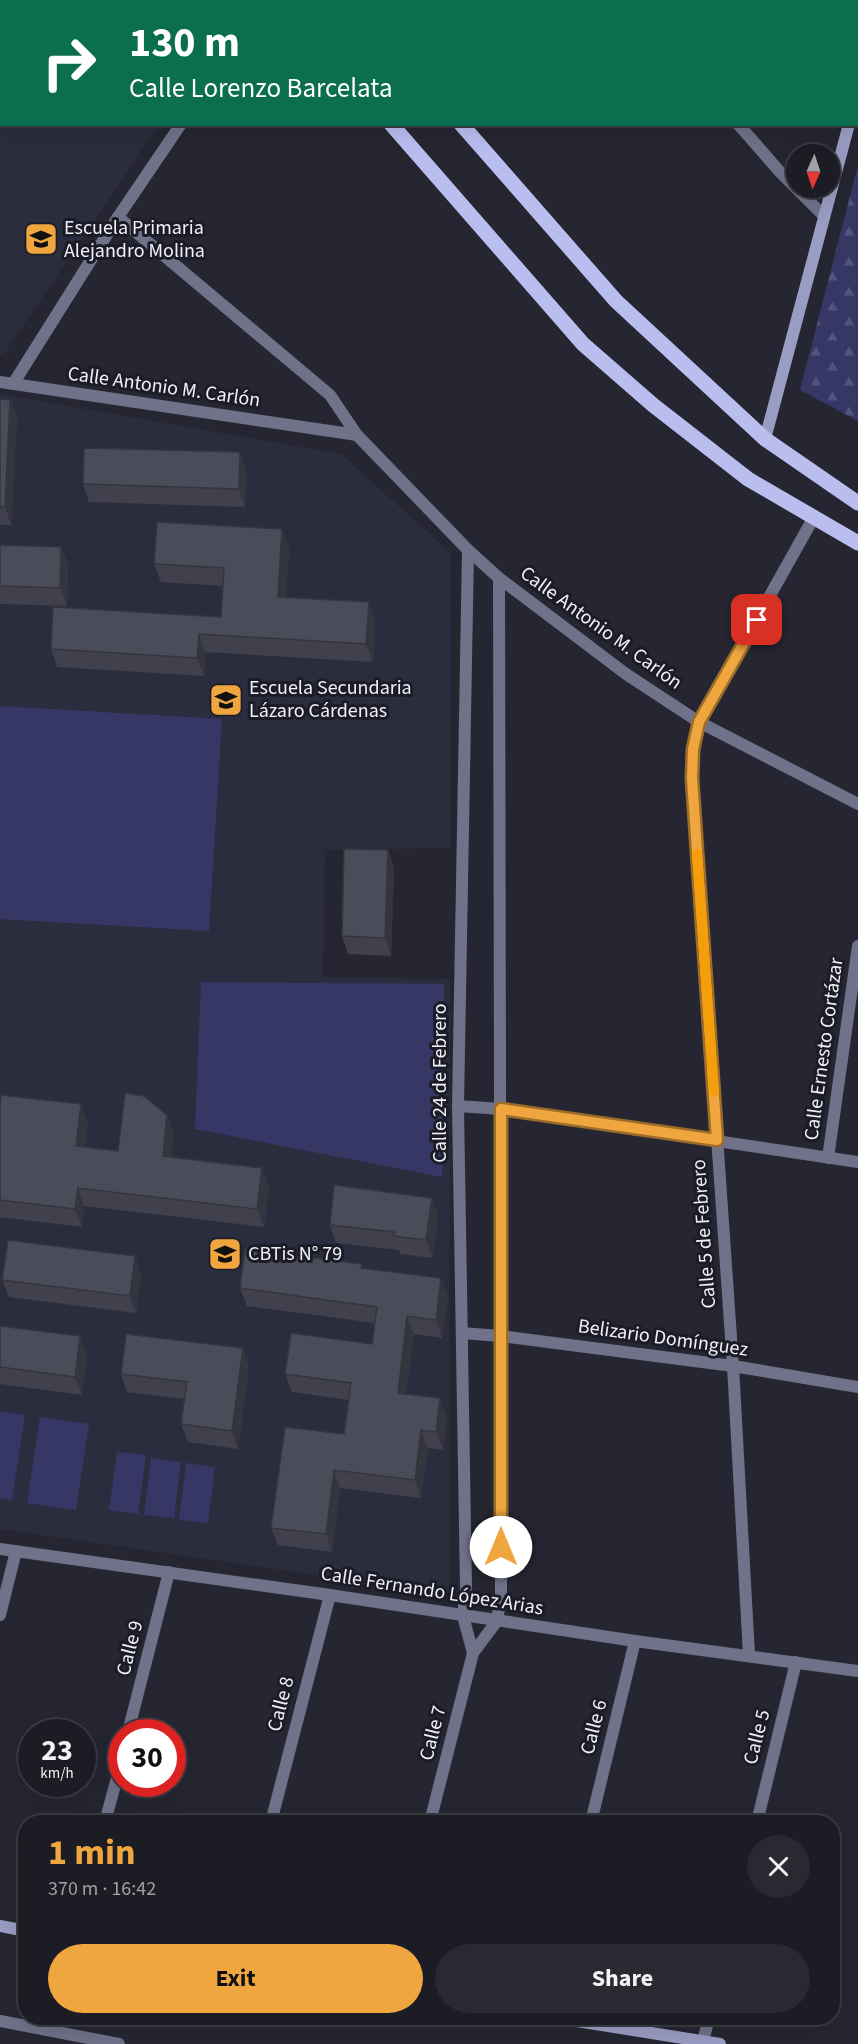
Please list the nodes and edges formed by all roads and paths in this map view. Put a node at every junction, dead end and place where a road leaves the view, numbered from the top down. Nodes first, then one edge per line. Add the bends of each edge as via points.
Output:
1 (180, 126) edge
2 (393, 126) edge
3 (463, 126) edge
4 (740, 126) edge
5 (848, 126) edge
6 (824, 216) junction
7 (118, 217) junction
8 (6, 383) edge
9 (357, 435) junction
10 (765, 439) junction
11 (858, 504) edge
12 (814, 517) junction
13 (858, 543) edge
14 (468, 550) junction
15 (499, 578) junction
16 (699, 722) junction
17 (858, 804) edge
18 (858, 946) edge
19 (458, 1106) junction
20 (501, 1109) junction
21 (717, 1140) junction
22 (828, 1158) junction
23 (858, 1162) edge
24 (462, 1333) junction
25 (500, 1336) junction
26 (733, 1366) junction
27 (858, 1387) edge
28 (0, 1549) edge
29 (16, 1551) junction
30 (169, 1572) junction
31 (330, 1595) junction
32 (0, 1615) edge
33 (463, 1616) junction
34 (497, 1621) junction
35 (635, 1641) junction
36 (474, 1653) junction
37 (749, 1655) junction
38 (796, 1662) junction
39 (858, 1671) edge
40 (131, 1719) edge
41 (112, 1797) edge
42 (107, 1815) edge
43 (273, 1815) edge
44 (432, 1815) edge
45 (593, 1815) edge
46 (759, 1815) edge
47 (0, 1926) edge
48 (18, 1929) edge
49 (0, 2021) edge
50 (18, 2025) edge
51 (20, 2025) edge
52 (602, 2025) edge
53 (707, 2025) edge
54 (703, 2041) junction
55 (116, 2044) edge
56 (720, 2044) edge

1 - 7 street
2 - 12 main road via 583,344 748,479
3 - 10 main road via 616,301
4 - 6 street
5 - 6 street
6 - 10 street
7 - 8 street
7 - 9 street, Calle Antonio M. Carlón via 330,395
8 - 9 street, Calle Antonio M. Carlón
9 - 14 street, Calle Antonio M. Carlón
10 - 11 main road
12 - 13 main road
12 - 16 street, Calle 5 de Febrero
14 - 15 street, Calle Antonio M. Carlón
14 - 19 street, Calle 24 de Febrero
15 - 16 street, Calle Antonio M. Carlón via 626,674
15 - 20 street
16 - 17 street, Calle Antonio M. Carlón
16 - 21 street, Calle 5 de Febrero via 692,779
18 - 22 street, Calle Ernesto Cortázar
19 - 20 street
19 - 24 street, Calle 24 de Febrero
20 - 21 street
20 - 25 street
21 - 22 street
21 - 26 street, Calle 5 de Febrero
22 - 23 street
24 - 25 street, Belizario Domínguez
24 - 33 street, Calle 24 de Febrero via 466,1589
25 - 26 street, Belizario Domínguez
25 - 34 street via 501,1594
26 - 27 street, Belizario Domínguez
26 - 37 street, Calle 5 de Febrero
28 - 29 street, Calle Fernando López Arias
29 - 30 street, Calle Fernando López Arias
29 - 32 street
30 - 31 street, Calle Fernando López Arias
30 - 40 street, Calle 9
31 - 33 street, Calle Fernando López Arias
31 - 43 street, Calle 8
33 - 34 street, Calle Fernando López Arias
33 - 36 street
34 - 35 street, Calle Fernando López Arias
34 - 36 street, Calle 7
35 - 37 street, Calle Fernando López Arias
35 - 45 street, Calle 6
36 - 44 street, Calle 7
37 - 38 street, Calle Fernando López Arias
38 - 39 street, Calle Fernando López Arias
38 - 46 street, Calle 5
41 - 42 street
47 - 48 street
49 - 50 street
51 - 55 street
52 - 54 street
53 - 54 street
54 - 56 street

